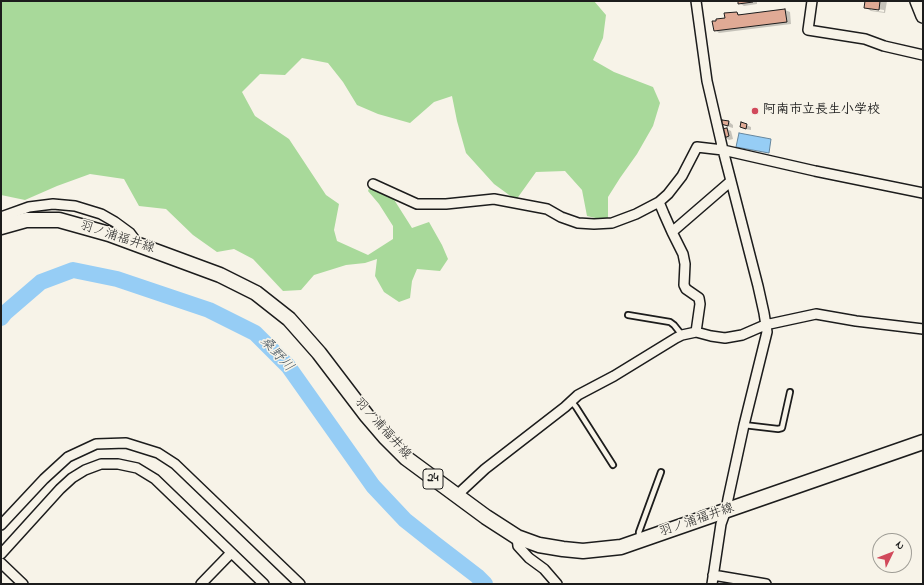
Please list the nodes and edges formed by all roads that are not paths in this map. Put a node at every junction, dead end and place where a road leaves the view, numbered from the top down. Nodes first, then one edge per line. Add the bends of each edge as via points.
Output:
1 (696, 1) edge
2 (812, 1) edge
3 (917, 1) edge
4 (923, 16) edge
5 (923, 55) edge
6 (723, 150) junction
7 (731, 181) junction
8 (373, 184) dead end
9 (923, 193) edge
10 (659, 202) junction
11 (1, 216) edge
12 (1, 226) edge
13 (672, 232) junction
14 (139, 245) junction
15 (628, 315) dead end
16 (765, 325) junction
17 (923, 329) edge
18 (696, 332) junction
19 (682, 335) junction
20 (790, 392) dead end
21 (571, 401) junction
22 (744, 425) junction
23 (923, 442) edge
24 (613, 465) dead end
25 (661, 472) dead end
26 (456, 496) junction
27 (726, 510) junction
28 (1, 526) edge
29 (517, 537) junction
30 (639, 540) junction
31 (231, 553) junction
32 (1, 554) edge
33 (1, 563) edge
34 (712, 580) edge
35 (23, 584) edge
36 (201, 584) edge
37 (264, 584) edge
38 (300, 584) edge
39 (557, 584) edge
40 (766, 584) edge

1 - 6 street via 706,82
2 - 5 street via 808,30 865,39
3 - 4 street
6 - 7 street
6 - 9 street
6 - 10 street via 697,147 682,176
7 - 13 street
7 - 16 street
8 - 10 street via 417,204 494,200 547,209 578,223 612,223
10 - 13 street
11 - 14 street via 29,207 54,204 75,206 101,214 115,222
12 - 14 main road, 羽ノ浦福井線 / 24 via 26,220 59,220
13 - 18 street via 683,254 684,285 699,298
14 - 26 main road, 羽ノ浦福井線 / 24 via 220,275 256,293 289,318 385,437 406,458
15 - 19 lane via 670,322
16 - 17 street via 816,314
16 - 18 street via 742,335 725,338
16 - 22 street via 767,332
18 - 19 street
19 - 21 street
20 - 22 lane via 782,428
21 - 24 lane
21 - 26 street via 485,469
22 - 27 street
23 - 27 main road, 羽ノ浦福井線 / 24
25 - 30 lane via 639,532
26 - 29 main road, 羽ノ浦福井線 / 24
27 - 30 main road, 羽ノ浦福井線 / 24
27 - 34 street via 721,524
28 - 38 street via 68,457 96,444 126,443 158,453 175,464
29 - 30 main road, 羽ノ浦福井線 / 24 via 539,545 583,551 621,547
29 - 39 street via 518,546
31 - 32 street via 155,479 137,468 101,464 72,478
31 - 36 street
31 - 37 street
33 - 35 street
34 - 40 street

